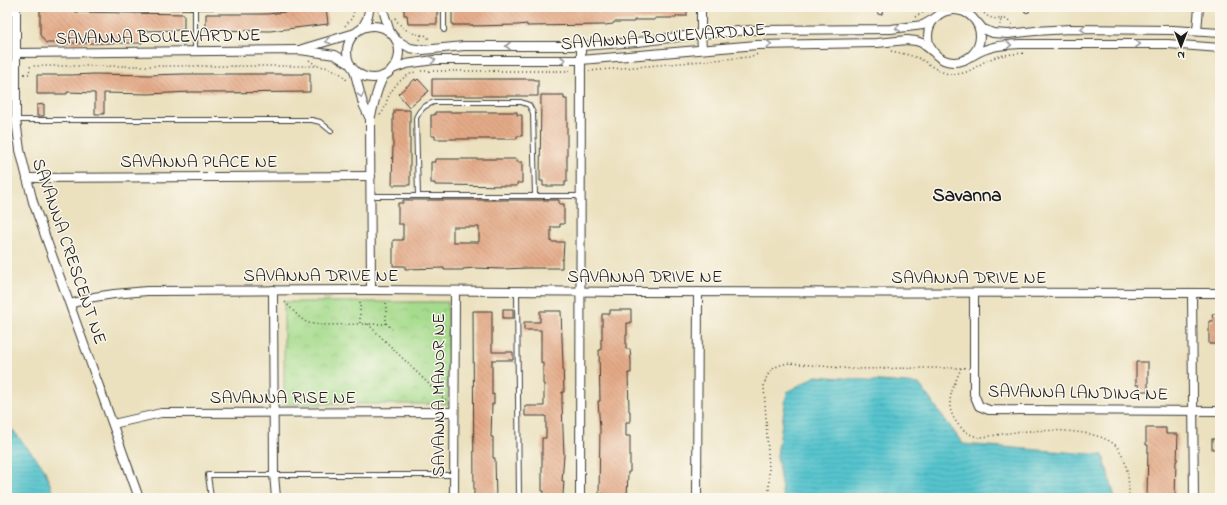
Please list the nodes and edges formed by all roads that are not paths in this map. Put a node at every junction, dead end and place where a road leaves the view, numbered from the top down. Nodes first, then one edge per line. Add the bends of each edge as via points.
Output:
1 (16, 7) edge
2 (156, 7) edge
3 (195, 7) edge
4 (213, 7) edge
5 (370, 7) edge
6 (382, 7) edge
7 (444, 7) edge
8 (701, 7) edge
9 (880, 7) edge
10 (1199, 7) edge
11 (945, 9) edge
12 (967, 10) edge
13 (880, 12) dead end
14 (935, 18) junction
15 (978, 24) junction
16 (358, 30) junction
17 (444, 30) dead end
18 (1197, 31) junction
19 (390, 32) junction
20 (1220, 33) edge
21 (701, 34) junction
22 (398, 41) junction
23 (581, 46) junction
24 (702, 48) junction
25 (1220, 48) edge
26 (300, 50) junction
27 (932, 51) junction
28 (195, 52) junction
29 (16, 54) junction
30 (972, 56) junction
31 (582, 60) junction
32 (352, 67) junction
33 (394, 68) junction
34 (384, 76) junction
35 (370, 119) junction
36 (16, 120) junction
37 (331, 131) dead end
38 (371, 176) junction
39 (27, 178) junction
40 (371, 196) junction
41 (418, 196) junction
42 (535, 196) junction
43 (581, 196) junction
44 (273, 290) junction
45 (371, 290) junction
46 (455, 291) junction
47 (518, 292) junction
48 (580, 292) junction
49 (698, 292) junction
50 (1220, 292) edge
51 (974, 293) junction
52 (1192, 293) junction
53 (70, 304) junction
54 (1194, 410) junction
55 (1220, 411) edge
56 (454, 412) junction
57 (274, 413) junction
58 (113, 424) junction
59 (274, 474) junction
60 (454, 474) junction
61 (139, 498) edge
62 (211, 498) edge
63 (276, 498) edge
64 (454, 498) edge
65 (519, 498) edge
66 (580, 498) edge
67 (697, 498) edge
68 (1194, 498) edge

1 - 29 street, SAVANNA CRESCENT NE
2 - 3 lane
3 - 4 lane
3 - 28 lane
5 - 16 street via 367,18
6 - 19 street
7 - 17 lane
8 - 21 street
9 - 13 lane
10 - 18 street
11 - 12 street
11 - 14 street
12 - 15 street
14 -> 21 street, SAVANNA BOULEVARD NE via 923,25 891,29 751,30
14 - 27 street via 928,31
18 -> 15 street via 1070,29 1008,34 993,33
15 - 30 street via 980,44
16 - 19 street via 378,26
16 -> 26 street, SAVANNA BOULEVARD NE
16 - 32 street via 347,48 347,56
18 - 20 street
19 - 22 street
21 - 23 street, SAVANNA BOULEVARD NE
21 - 24 street
23 -> 22 street, SAVANNA BOULEVARD NE via 464,46 423,50 410,48
22 - 33 street via 400,56
23 - 31 street
24 -> 27 street, SAVANNA BOULEVARD NE via 756,44 877,44 907,40 916,41
24 - 31 street, SAVANNA BOULEVARD NE
30 -> 25 street via 992,47 1020,44 1168,44
26 - 28 street, SAVANNA BOULEVARD NE
26 - 32 street, SAVANNA BOULEVARD NE via 335,56
27 - 30 street via 947,62 964,61
28 - 29 street, SAVANNA BOULEVARD NE
29 - 36 street, SAVANNA CRESCENT NE
33 -> 31 street, SAVANNA BOULEVARD NE via 446,59
31 - 43 street
32 - 34 street via 365,77
32 -> 35 street
33 - 34 street
34 - 35 street via 379,83
35 - 38 street
36 - 37 lane via 312,120 320,122
36 - 39 street, SAVANNA CRESCENT NE
38 - 39 street, SAVANNA PLACE NE
38 - 40 street
39 - 53 street, SAVANNA CRESCENT NE via 33,202
40 - 41 lane
40 - 45 street
41 - 42 lane
41 - 42 lane via 416,118 419,111 434,102 521,102 529,105 533,113
42 - 43 lane
43 - 48 street
44 - 45 street, SAVANNA DRIVE NE
44 - 53 street, SAVANNA DRIVE NE via 147,291 94,297
44 - 57 street
45 - 46 street, SAVANNA DRIVE NE
46 - 47 street, SAVANNA DRIVE NE
46 - 56 street, SAVANNA MANOR NE
47 - 48 street, SAVANNA DRIVE NE
47 - 65 lane
48 - 49 street, SAVANNA DRIVE NE
48 - 66 street
49 - 51 street, SAVANNA DRIVE NE
49 - 67 street
50 - 52 street, SAVANNA DRIVE NE
51 - 52 street, SAVANNA DRIVE NE
51 - 54 street, SAVANNA LANDING NE via 974,394 978,406 989,410
52 - 54 street
53 - 58 street, SAVANNA CRESCENT NE
54 - 55 street, SAVANNA LANDING NE
54 - 68 street
56 - 57 street, SAVANNA RISE NE
56 - 60 street, SAVANNA MANOR NE
57 - 58 street, SAVANNA RISE NE via 161,413
57 - 59 street
58 - 61 street, SAVANNA CRESCENT NE
59 - 60 lane
59 - 62 lane via 208,475
59 - 63 street
60 - 64 street, SAVANNA MANOR NE

